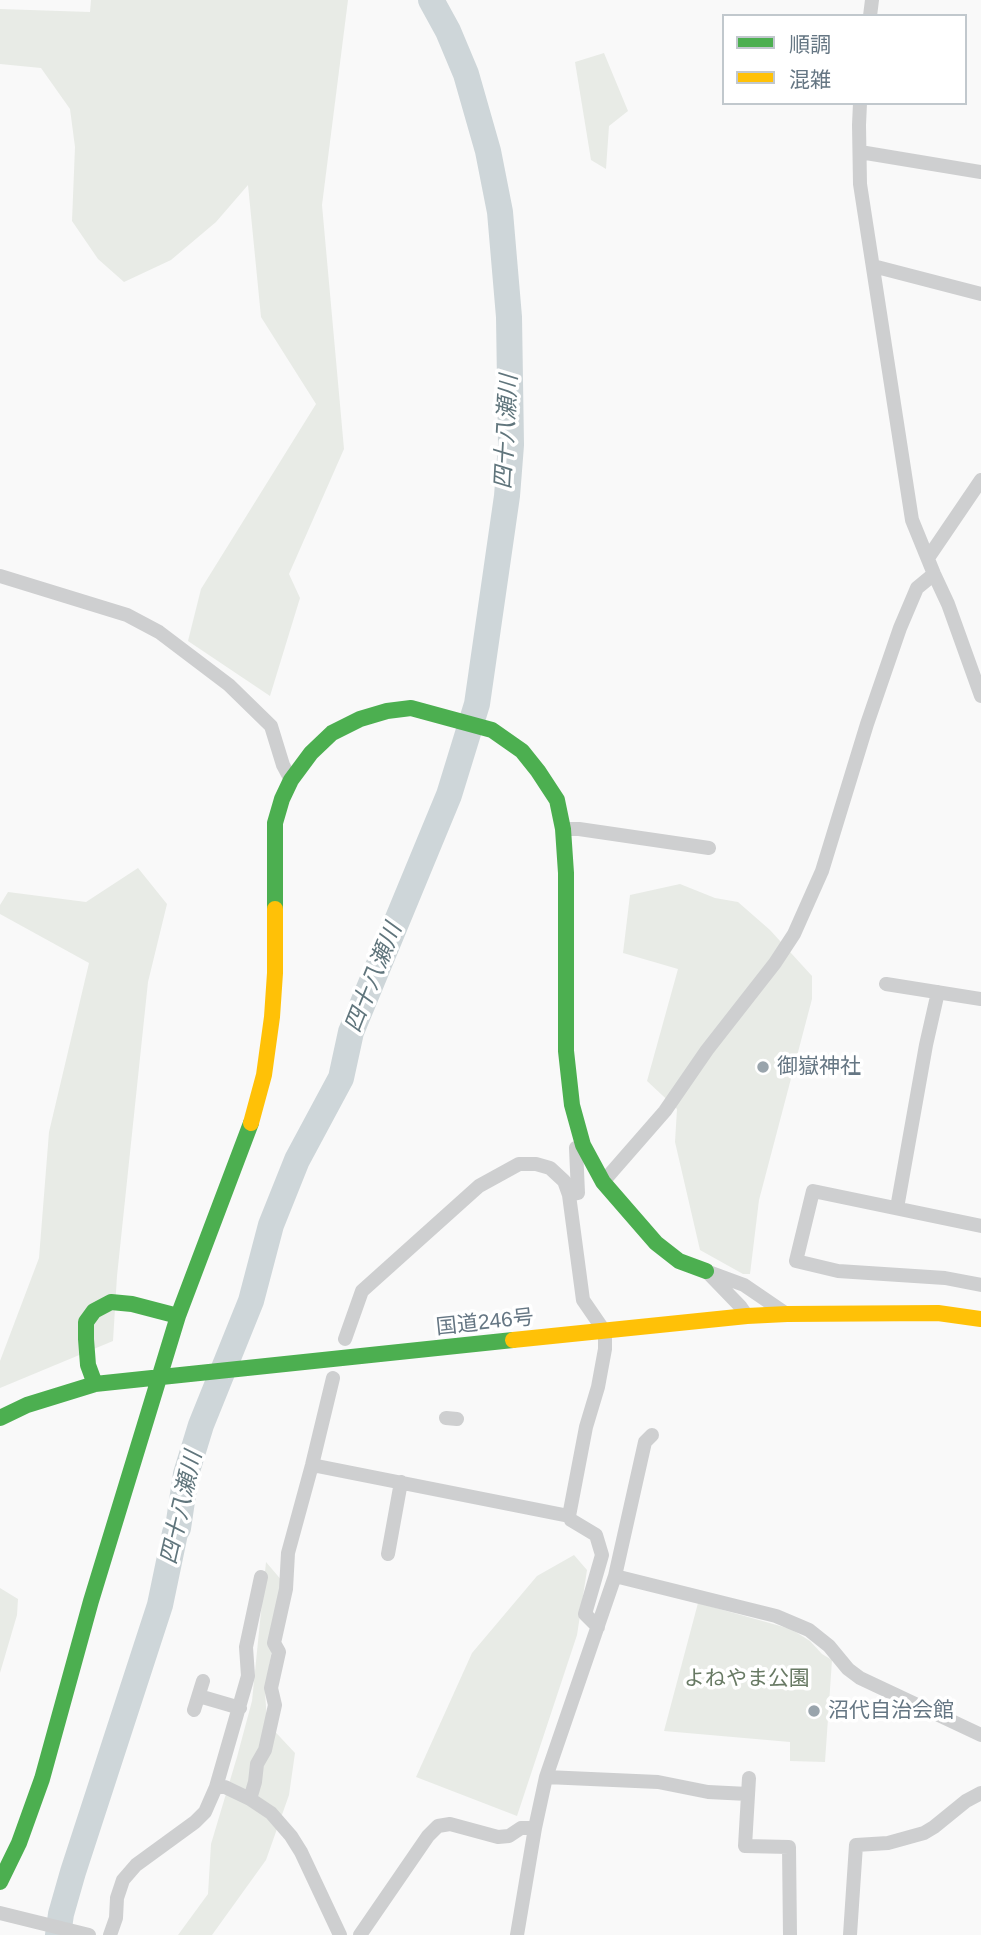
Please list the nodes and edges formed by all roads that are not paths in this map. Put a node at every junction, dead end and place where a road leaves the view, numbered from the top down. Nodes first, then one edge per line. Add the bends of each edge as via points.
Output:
1 (860, 105) edge
2 (860, 152) junction
3 (981, 172) edge
4 (873, 266) junction
5 (981, 294) edge
6 (981, 480) edge
7 (928, 558) junction
8 (934, 574) junction
9 (0, 576) edge
10 (981, 696) edge
11 (291, 780) junction
12 (563, 829) junction
13 (709, 848) dead end
14 (886, 984) dead end
15 (938, 992) junction
16 (981, 999) edge
17 (583, 1145) junction
18 (603, 1182) junction
19 (569, 1195) junction
20 (897, 1208) junction
21 (981, 1226) edge
22 (706, 1271) junction
23 (981, 1285) edge
24 (787, 1314) junction
25 (178, 1316) junction
26 (747, 1317) junction
27 (981, 1319) edge
28 (605, 1332) junction
29 (345, 1339) dead end
30 (334, 1378) dead end
31 (95, 1384) junction
32 (0, 1418) edge
33 (652, 1435) dead end
34 (312, 1465) junction
35 (401, 1482) junction
36 (569, 1516) junction
37 (388, 1554) dead end
38 (615, 1576) junction
39 (261, 1577) dead end
40 (598, 1627) junction
41 (203, 1681) dead end
42 (240, 1709) junction
43 (981, 1735) edge
44 (546, 1777) junction
45 (748, 1777) dead end
46 (216, 1787) junction
47 (981, 1793) edge
48 (748, 1794) junction
49 (250, 1798) junction
50 (535, 1828) junction
51 (0, 1882) edge
52 (4, 1914) edge
53 (89, 1935) edge
54 (110, 1935) edge
55 (340, 1935) edge
56 (360, 1935) edge
57 (517, 1935) edge
58 (790, 1935) edge
59 (850, 1935) edge

1 - 2 street
2 - 3 street
2 - 4 street via 860,184
4 - 5 street
4 - 7 street via 912,520
6 - 7 street
7 - 8 street
8 - 10 street
8 - 18 street via 917,588 900,628 822,871 794,934 665,1111
9 - 11 street via 127,615 159,632 229,685 271,726
11 - 12 main road via 332,733 360,719 411,708 492,730 522,751 557,800
11 - 25 main road via 275,823 275,973 264,1075 250,1126
12 - 13 street
12 - 17 main road via 566,1051 572,1105
14 - 15 street
15 - 16 street
15 - 20 street
17 - 18 main road
17 - 19 street via 576,1148 578,1193
18 - 22 main road via 656,1243 679,1261
19 - 28 street via 583,1300
19 - 29 street via 564,1181 550,1168 536,1164 519,1164 479,1186 362,1291
20 - 21 street
20 - 23 street via 813,1191 796,1261 838,1271
22 - 24 street via 744,1285
22 - 26 street
24 - 26 main road, 国道246号
24 - 27 main road, 国道246号 via 938,1313
25 - 31 main road via 111,1302 94,1311 86,1322 86,1339
25 - 51 main road via 42,1779
26 - 28 main road, 国道246号
28 - 31 main road, 国道246号
28 - 36 street via 606,1349
30 - 34 street
31 - 32 main road, 国道246号
33 - 38 street via 645,1442
34 - 35 street
34 - 49 street via 288,1553 286,1589 274,1643 279,1651 271,1688 275,1705
35 - 36 street
35 - 37 street
36 - 40 street via 596,1535 602,1555 585,1614
38 - 40 street
38 - 43 street via 776,1616 809,1630 860,1678
39 - 42 street via 246,1647 248,1676
40 - 44 street
41 - 42 street via 196,1703
42 - 46 street
44 - 48 street via 658,1782
44 - 50 street
45 - 48 street
46 - 49 street
46 - 54 street via 195,1822 136,1865 123,1880
47 - 59 street via 924,1833 888,1843 856,1845
48 - 58 street via 745,1846 789,1847
49 - 55 street via 291,1836
50 - 56 street via 498,1837 450,1824 438,1826
50 - 57 street
52 - 53 street

